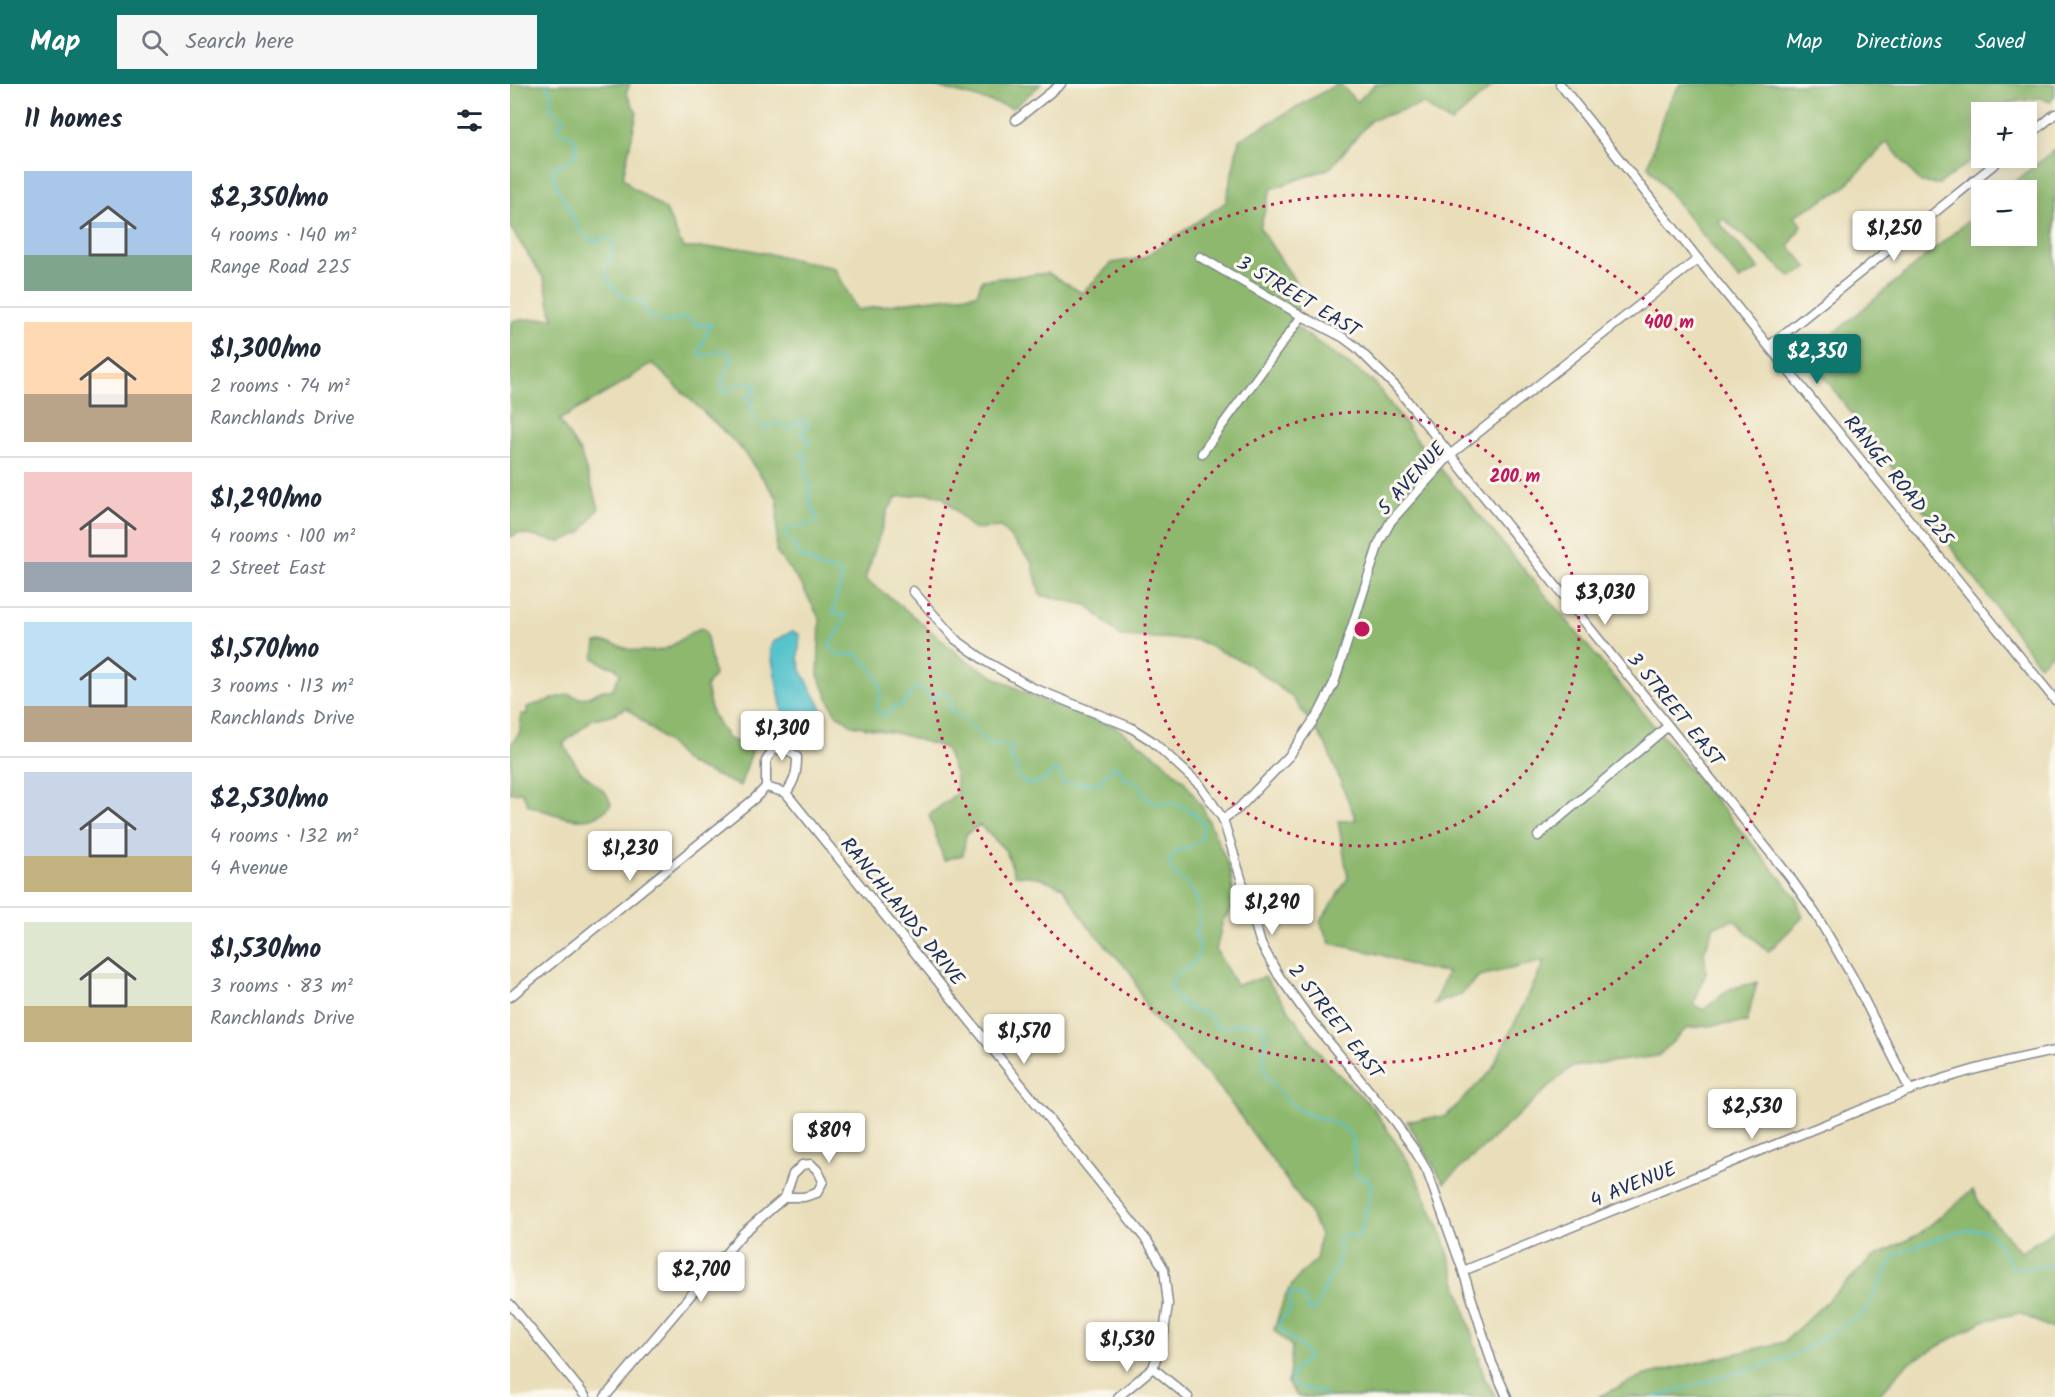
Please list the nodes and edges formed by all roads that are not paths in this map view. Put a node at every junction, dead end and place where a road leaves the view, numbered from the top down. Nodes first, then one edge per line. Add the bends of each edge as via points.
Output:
1 (1061, 84) edge
2 (1560, 84) edge
3 (2055, 114) edge
4 (1016, 120) dead end
5 (2037, 129) edge
6 (1990, 168) edge
7 (1200, 257) dead end
8 (1698, 259) junction
9 (1302, 316) junction
10 (1769, 346) junction
11 (1202, 453) dead end
12 (1451, 454) junction
13 (913, 591) dead end
14 (2055, 700) edge
15 (1668, 726) junction
16 (766, 787) junction
17 (786, 793) junction
18 (1223, 819) junction
19 (1538, 836) dead end
20 (510, 997) edge
21 (2055, 1051) edge
22 (1910, 1090) junction
23 (785, 1197) junction
24 (1463, 1271) junction
25 (510, 1304) edge
26 (1153, 1368) junction
27 (586, 1397) edge
28 (605, 1397) edge
29 (1118, 1397) edge
30 (1188, 1397) edge
31 (1507, 1397) edge

1 - 4 street
2 - 8 street, RANGE ROAD 225
3 - 5 street
6 - 10 street
7 - 9 street, 3 STREET EAST
8 - 10 street, RANGE ROAD 225
8 - 12 street, 5 AVENUE
9 - 11 street
9 - 12 street, 3 STREET EAST via 1356,347 1396,387
10 - 14 street, RANGE ROAD 225
12 - 15 street, 3 STREET EAST
12 - 18 street, 5 AVENUE via 1391,521 1379,543 1338,673 1320,711 1290,755 1239,808
13 - 18 street, 2 STREET EAST via 955,639 987,662 1031,687 1130,727 1152,741 1200,785
15 - 19 street
15 - 22 street, 3 STREET EAST via 1790,876 1815,913
16 - 17 street
16 - 17 street via 765,761 773,750 786,749 797,757 797,772
16 - 20 street
17 - 26 street, RANCHLANDS DRIVE via 1148,1242 1164,1269 1168,1304
18 - 24 street, 2 STREET EAST via 1261,944 1305,1012 1414,1149 1434,1186
21 - 22 street, 4 AVENUE
22 - 24 street, 4 AVENUE
23 - 23 street via 817,1192 823,1181 818,1171 811,1164 802,1165 793,1174
23 - 28 street via 743,1233
24 - 31 street, 2 STREET EAST via 1492,1364
25 - 27 street
26 - 29 street
26 - 30 street

